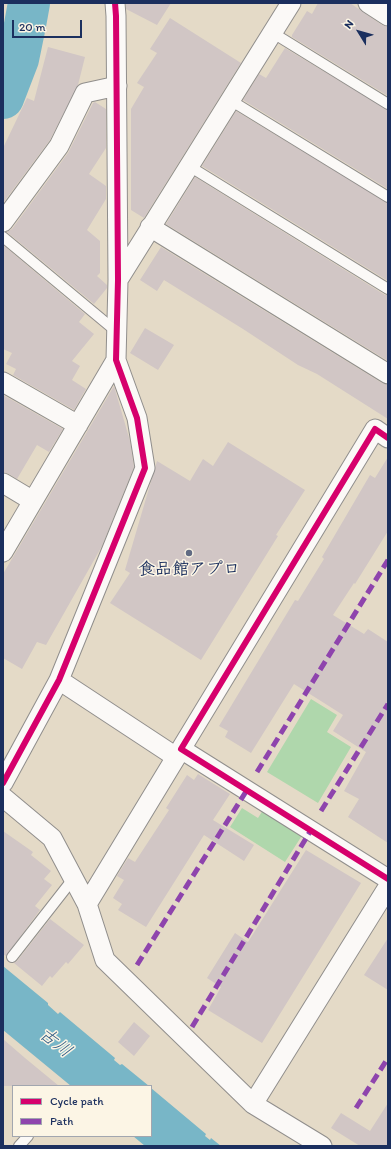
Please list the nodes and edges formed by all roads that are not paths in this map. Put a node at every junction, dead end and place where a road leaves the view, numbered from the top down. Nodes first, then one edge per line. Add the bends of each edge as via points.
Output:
1 (115, 3) edge
2 (291, 3) edge
3 (368, 3) edge
4 (388, 16) edge
5 (272, 33) junction
6 (117, 86) junction
7 (230, 100) junction
8 (388, 104) edge
9 (189, 166) junction
10 (388, 197) edge
11 (3, 222) edge
12 (150, 227) junction
13 (3, 237) edge
14 (118, 280) junction
15 (388, 289) edge
16 (117, 332) junction
17 (116, 360) junction
18 (388, 374) edge
19 (3, 382) edge
20 (78, 425) junction
21 (388, 438) edge
22 (3, 483) edge
23 (33, 500) junction
24 (3, 552) edge
25 (59, 680) junction
26 (179, 753) junction
27 (3, 783) edge
28 (3, 797) edge
29 (73, 879) junction
30 (388, 879) edge
31 (388, 887) edge
32 (86, 904) junction
33 (12, 957) dead end
34 (253, 1104) junction
35 (27, 1137) edge
36 (19, 1146) edge
37 (322, 1146) edge

1 - 6 street
2 - 5 street
3 - 4 street
5 - 7 street
5 - 8 lane
6 - 11 street via 85,93 59,146
6 - 14 street
7 - 9 street
7 - 10 lane
9 - 12 street
9 - 15 lane
12 - 14 street
12 - 18 street
13 - 16 lane
14 - 16 street
16 - 17 street
17 - 20 street
17 - 25 street via 137,418 145,468
19 - 20 street
20 - 23 street
21 - 26 street via 375,429
22 - 23 street
23 - 24 street
25 - 26 street
25 - 27 street
26 - 30 street
26 - 32 street
28 - 29 street via 52,838
29 - 32 street
29 - 33 lane
31 - 34 street
32 - 34 street via 105,960
34 - 37 street
35 - 36 lane

